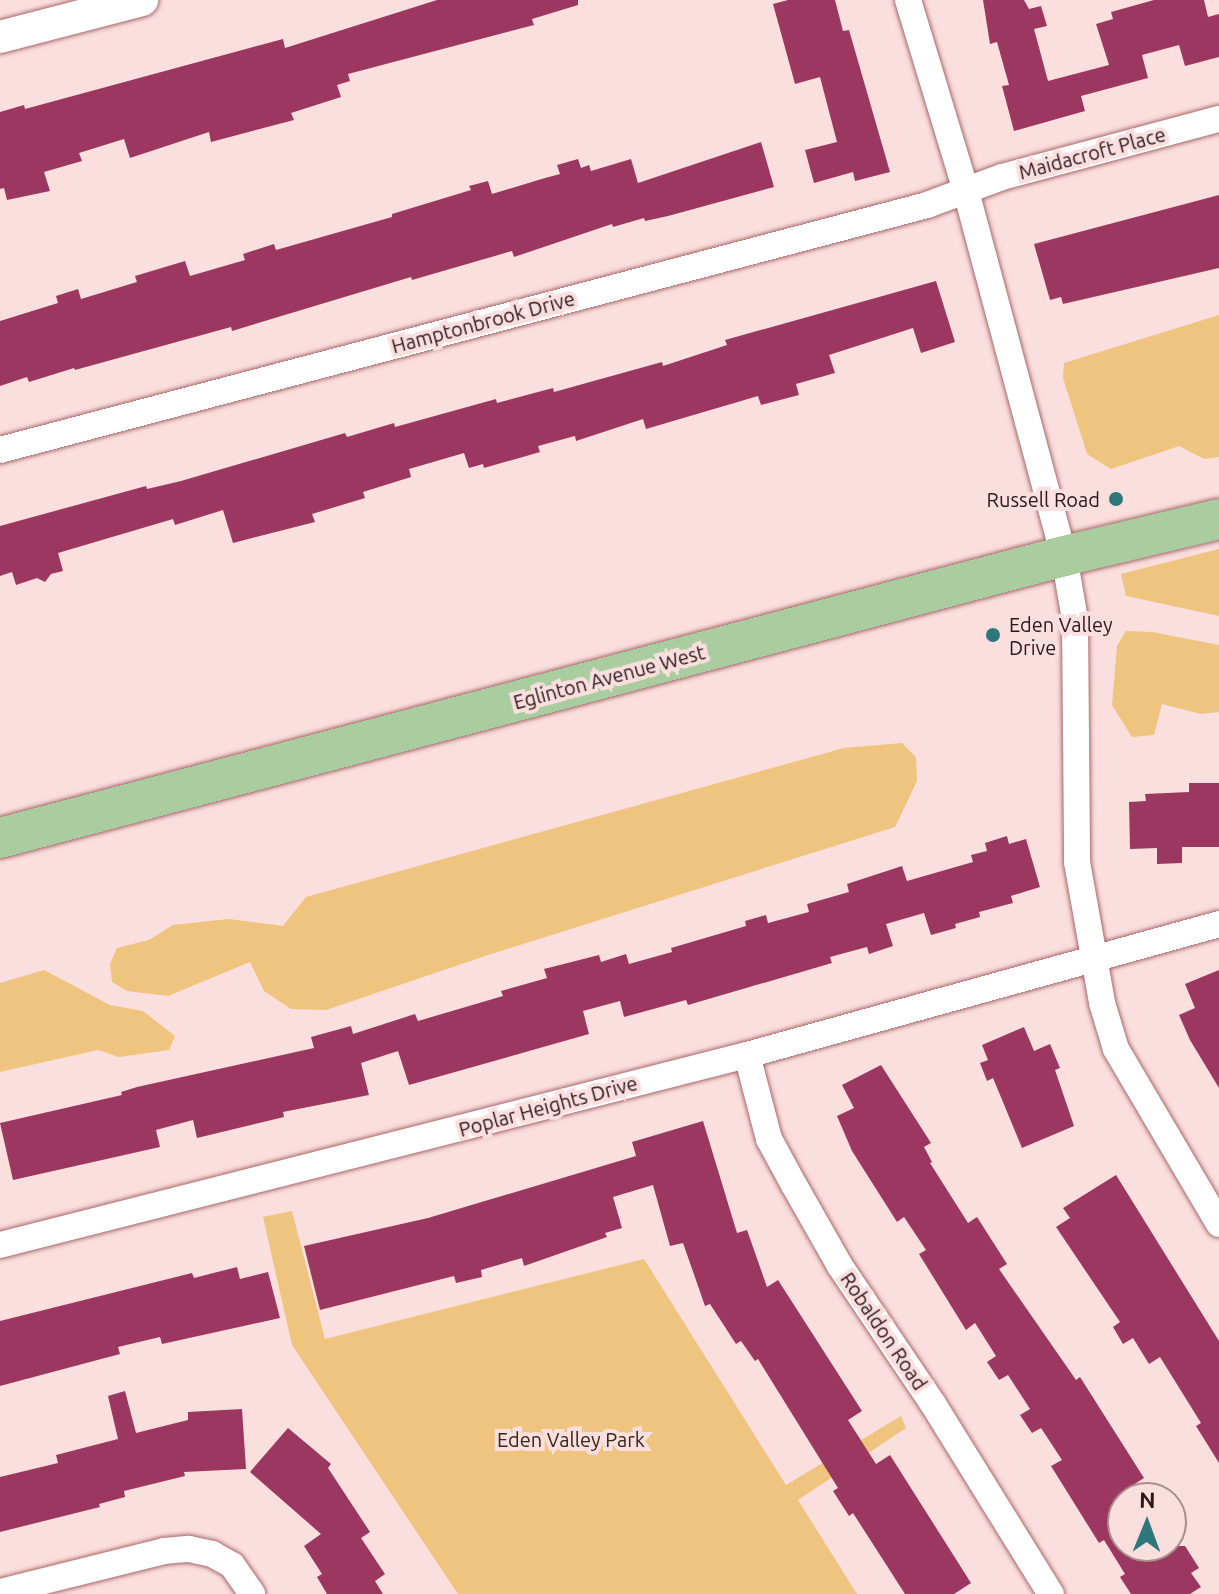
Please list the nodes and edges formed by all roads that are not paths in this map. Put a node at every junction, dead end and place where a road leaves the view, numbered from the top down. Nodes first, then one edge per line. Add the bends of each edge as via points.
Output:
1 (142, 0) edge
2 (908, 0) edge
3 (0, 37) edge
4 (1219, 119) edge
5 (966, 191) junction
6 (0, 450) edge
7 (1219, 519) edge
8 (1064, 556) junction
9 (0, 838) edge
10 (1219, 924) edge
11 (1093, 957) junction
12 (747, 1055) junction
13 (1219, 1224) edge
14 (0, 1245) edge
15 (0, 1592) edge
16 (252, 1594) edge
17 (1051, 1594) edge

1 - 3 street
2 - 5 street
4 - 5 street, Maidacroft Place
5 - 6 street, Hamptonbrook Drive
5 - 8 street
7 - 8 main road, Eglinton Avenue West
8 - 9 main road, Eglinton Avenue West
8 - 11 street via 1075,620 1077,862
10 - 11 street, Poplar Heights Drive
11 - 12 street, Poplar Heights Drive
11 - 13 street via 1116,1049
12 - 14 street, Poplar Heights Drive
12 - 17 street, Robaldon Road via 769,1139 794,1185 840,1266
15 - 16 street via 189,1549 232,1565

